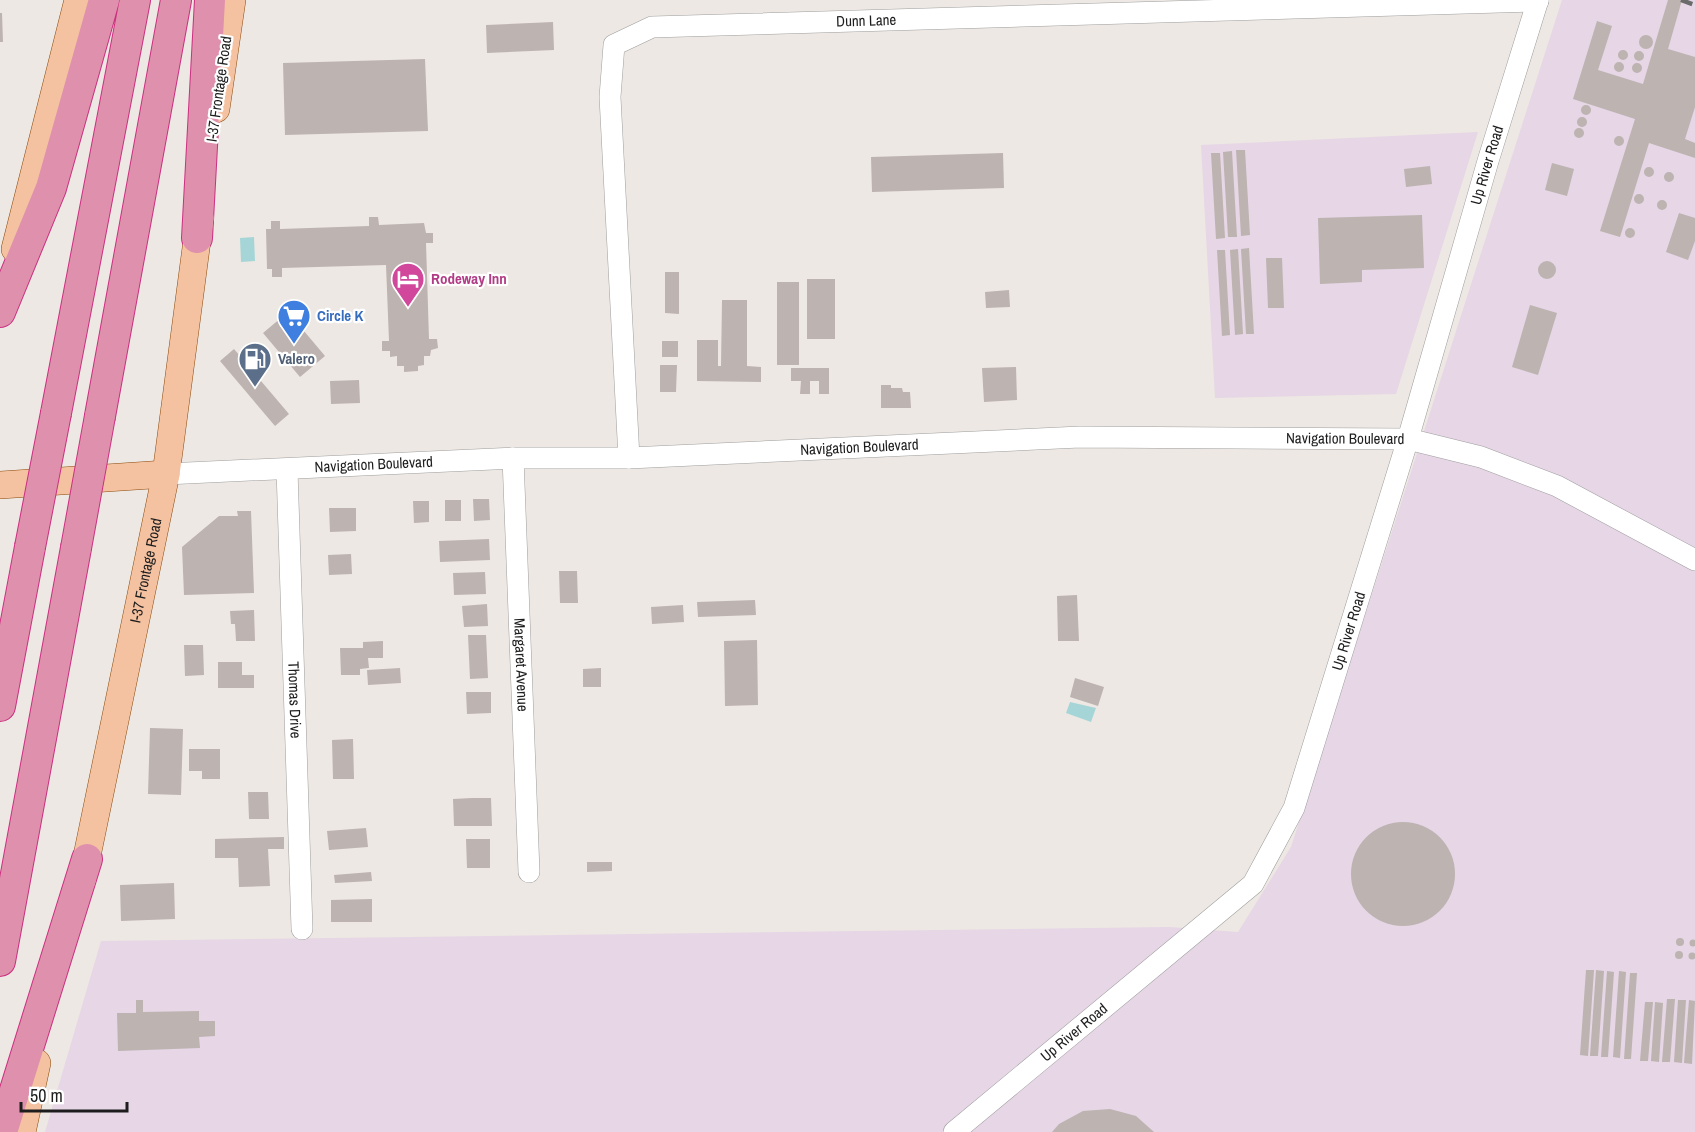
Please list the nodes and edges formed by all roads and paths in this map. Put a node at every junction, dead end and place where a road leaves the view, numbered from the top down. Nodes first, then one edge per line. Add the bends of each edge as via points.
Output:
1 (78, 0) edge
2 (104, 0) edge
3 (135, 0) edge
4 (177, 0) edge
5 (210, 0) edge
6 (232, 0) edge
7 (1538, 0) edge
8 (197, 238) junction
9 (0, 307) edge
10 (0, 312) edge
11 (1408, 439) junction
12 (513, 458) junction
13 (629, 459) junction
14 (287, 470) junction
15 (166, 474) junction
16 (0, 485) edge
17 (1695, 560) edge
18 (0, 706) edge
19 (87, 859) junction
20 (529, 872) dead end
21 (302, 928) dead end
22 (0, 961) edge
23 (2, 1132) edge
24 (22, 1132) edge
25 (954, 1132) edge

1 - 9 main road
2 - 10 highway via 51,189
3 - 18 highway, bridge
4 - 22 highway, bridge
5 - 8 highway
6 - 8 main road, I-37 Frontage Road
7 - 11 street, Up River Road
7 - 13 street, Dunn Lane via 652,27 614,45 610,97
8 - 15 main road, I-37 Frontage Road
11 - 13 street, Navigation Boulevard via 1080,437
11 - 17 street, Navigation Boulevard via 1481,457 1557,486
11 - 25 street, Up River Road via 1294,808 1253,884
12 - 13 street, Navigation Boulevard
12 - 14 street, Navigation Boulevard
12 - 20 street, Margaret Avenue
14 - 15 street, Navigation Boulevard
14 - 21 street, Thomas Drive
15 - 16 main road, Navigation Boulevard
15 - 19 main road, I-37 Frontage Road
19 - 23 highway
19 - 24 main road, I-37 Frontage Road

